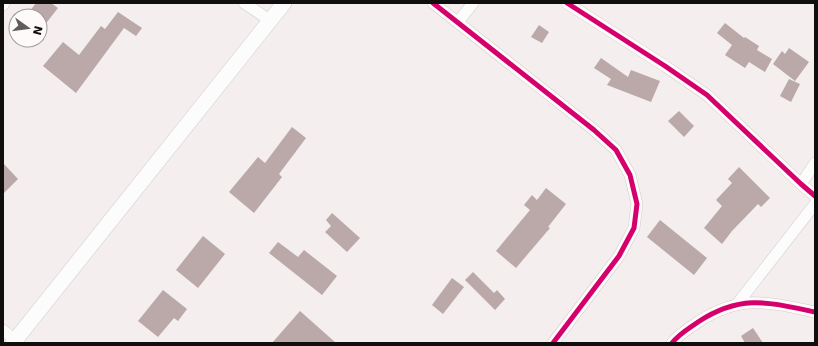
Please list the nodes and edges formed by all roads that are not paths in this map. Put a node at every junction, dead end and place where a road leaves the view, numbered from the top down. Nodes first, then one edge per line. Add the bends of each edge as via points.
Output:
1 (244, 3) edge
2 (284, 3) edge
3 (433, 3) edge
4 (473, 3) edge
5 (567, 3) edge
6 (271, 21) junction
7 (458, 22) junction
8 (815, 163) edge
9 (801, 184) junction
10 (815, 196) edge
11 (815, 204) edge
12 (738, 303) junction
13 (815, 312) edge
14 (3, 330) edge
15 (14, 341) edge
16 (553, 343) edge
17 (672, 343) edge

1 - 6 street
2 - 6 main road
3 - 7 street
4 - 7 street
5 - 9 street via 707,95
6 - 15 main road
7 - 16 street via 594,130 616,150 630,175 637,204 634,228 619,256
8 - 9 street
9 - 10 street
11 - 12 street
12 - 13 street via 767,302
12 - 17 street via 711,314 678,336
14 - 15 street

